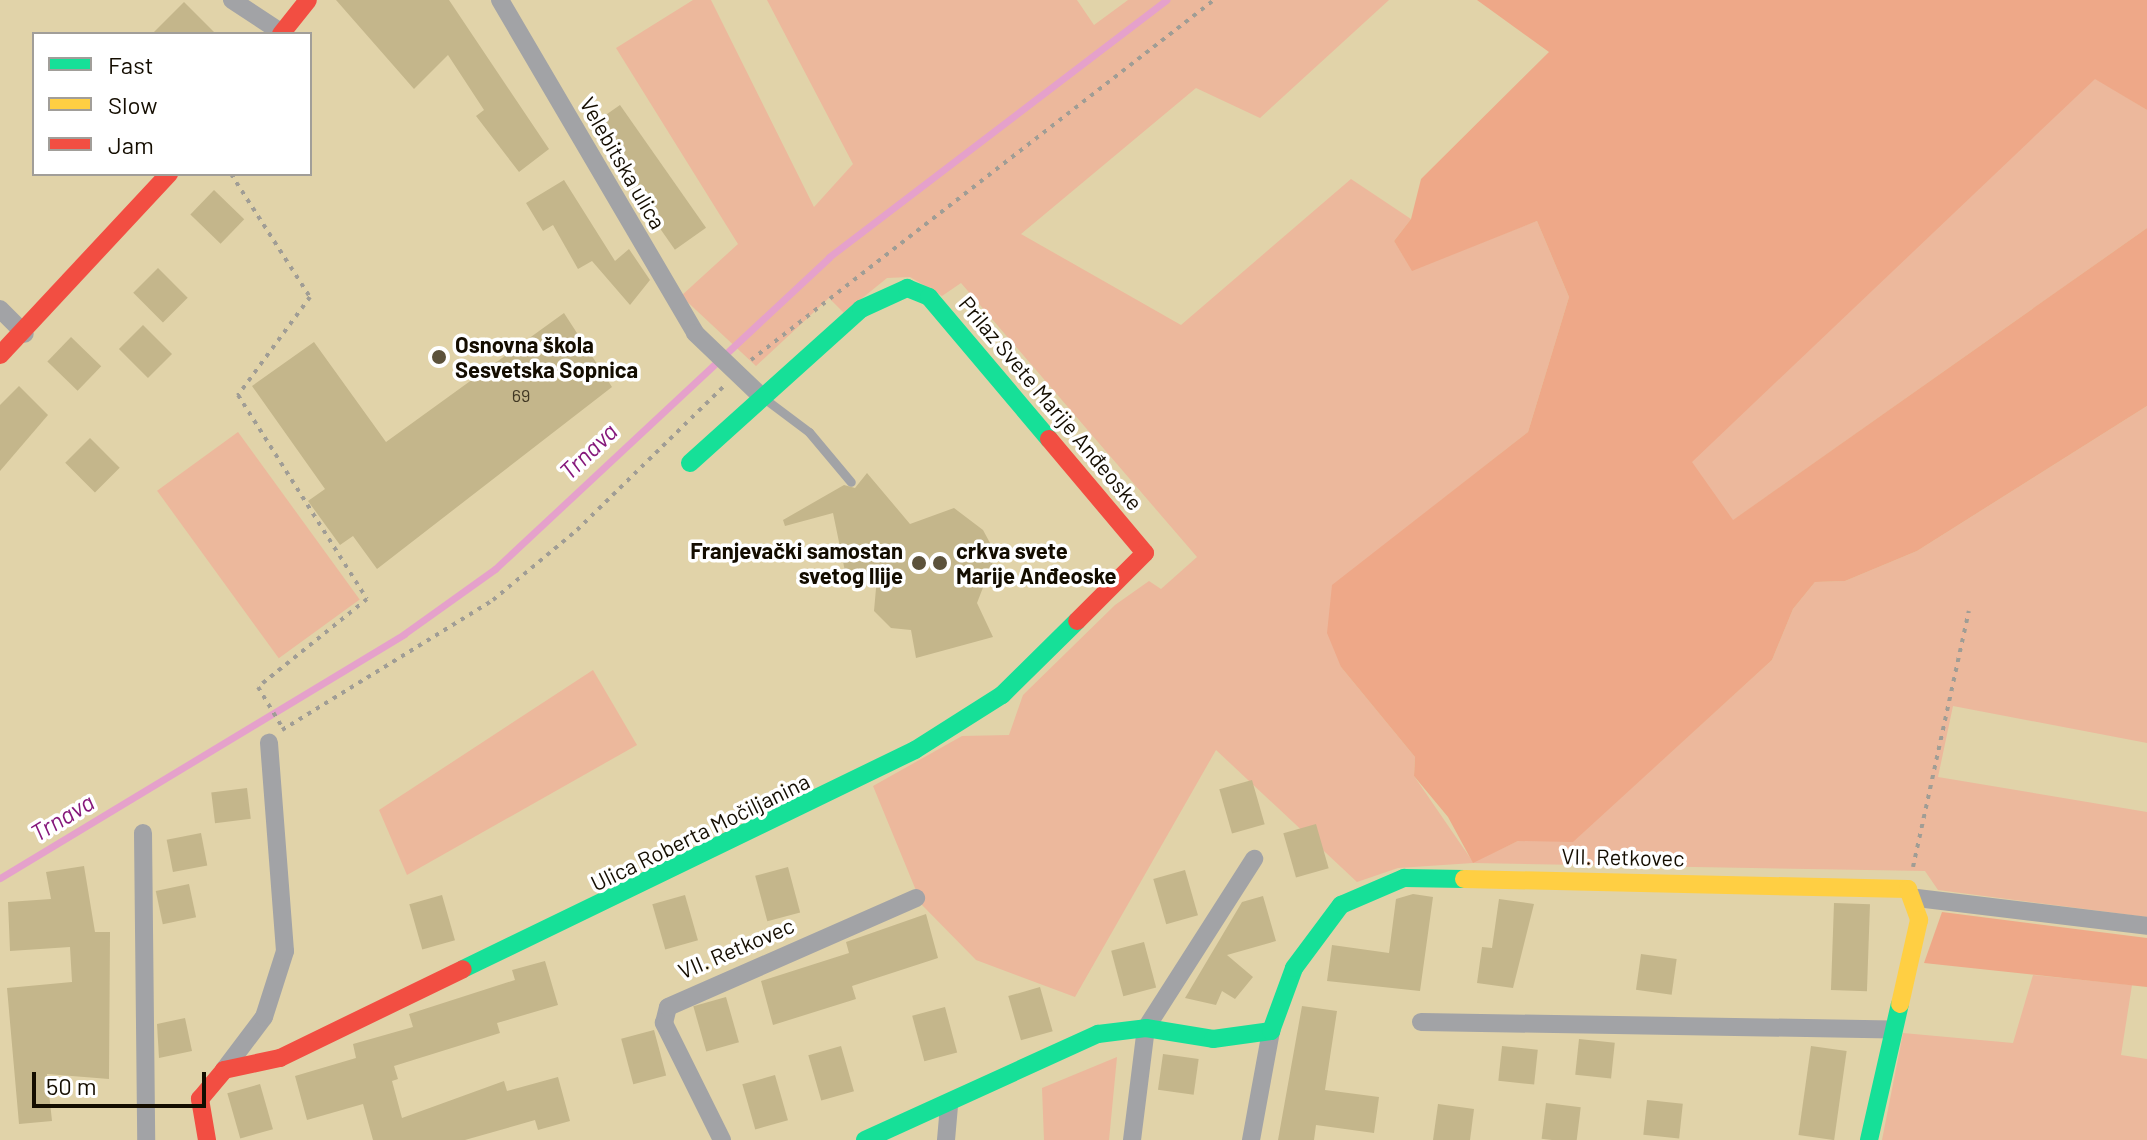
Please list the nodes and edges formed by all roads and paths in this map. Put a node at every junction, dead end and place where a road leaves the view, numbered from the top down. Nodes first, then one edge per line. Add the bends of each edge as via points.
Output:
1 (232, 0) edge
2 (308, 0) edge
3 (500, 0) edge
4 (1214, 0) edge
5 (279, 32) edge
6 (284, 32) edge
7 (167, 176) edge
8 (232, 176) edge
9 (0, 309) edge
10 (25, 334) junction
11 (0, 355) edge
12 (733, 371) junction
13 (762, 397) junction
14 (690, 463) dead end
15 (851, 482) dead end
16 (1145, 553) joint
17 (1969, 611) dead end
18 (283, 729) junction
19 (269, 743) joint
20 (143, 833) dead end
21 (1254, 859) dead end
22 (1912, 894) junction
23 (916, 898) dead end
24 (2147, 926) edge
25 (1421, 1022) dead end
26 (1146, 1028) junction
27 (1892, 1029) junction
28 (1271, 1031) junction
29 (224, 1070) junction
30 (949, 1107) junction
31 (146, 1140) edge
32 (207, 1140) edge
33 (722, 1140) edge
34 (865, 1140) edge
35 (946, 1140) edge
36 (1132, 1140) edge
37 (1251, 1140) edge
38 (1869, 1140) edge

1 - 5 street
2 - 6 street
3 - 12 street, Velebitska ulica via 708,346
4 - 12 path
7 - 10 street
8 - 18 path via 310,297 238,395 367,599 258,687
9 - 10 street
10 - 11 street
12 - 13 street
12 - 18 path via 577,530 493,600
13 - 14 street, Prilaz Svete Marije Anđeoske
13 - 15 lane via 809,432
13 - 16 street, Prilaz Svete Marije Anđeoske via 885,292 907,288 929,297
16 - 29 street, Ulica Roberta Močiljanina via 1002,695 915,750 280,1058
17 - 22 path
18 - 19 path
19 - 29 street via 285,951 264,1017
20 - 31 street
21 - 26 street
22 - 24 street
22 - 27 street via 1919,920
22 - 28 street, VII. Retkovec via 1404,878 1341,905 1294,968
23 - 33 street, VII. Retkovec via 668,1007 664,1023
25 - 27 street
26 - 28 street via 1213,1039
26 - 30 street via 1086,1039
26 - 36 street
27 - 38 street
28 - 37 street, VII. Retkovec
29 - 32 street via 200,1099
30 - 34 street
30 - 35 street

